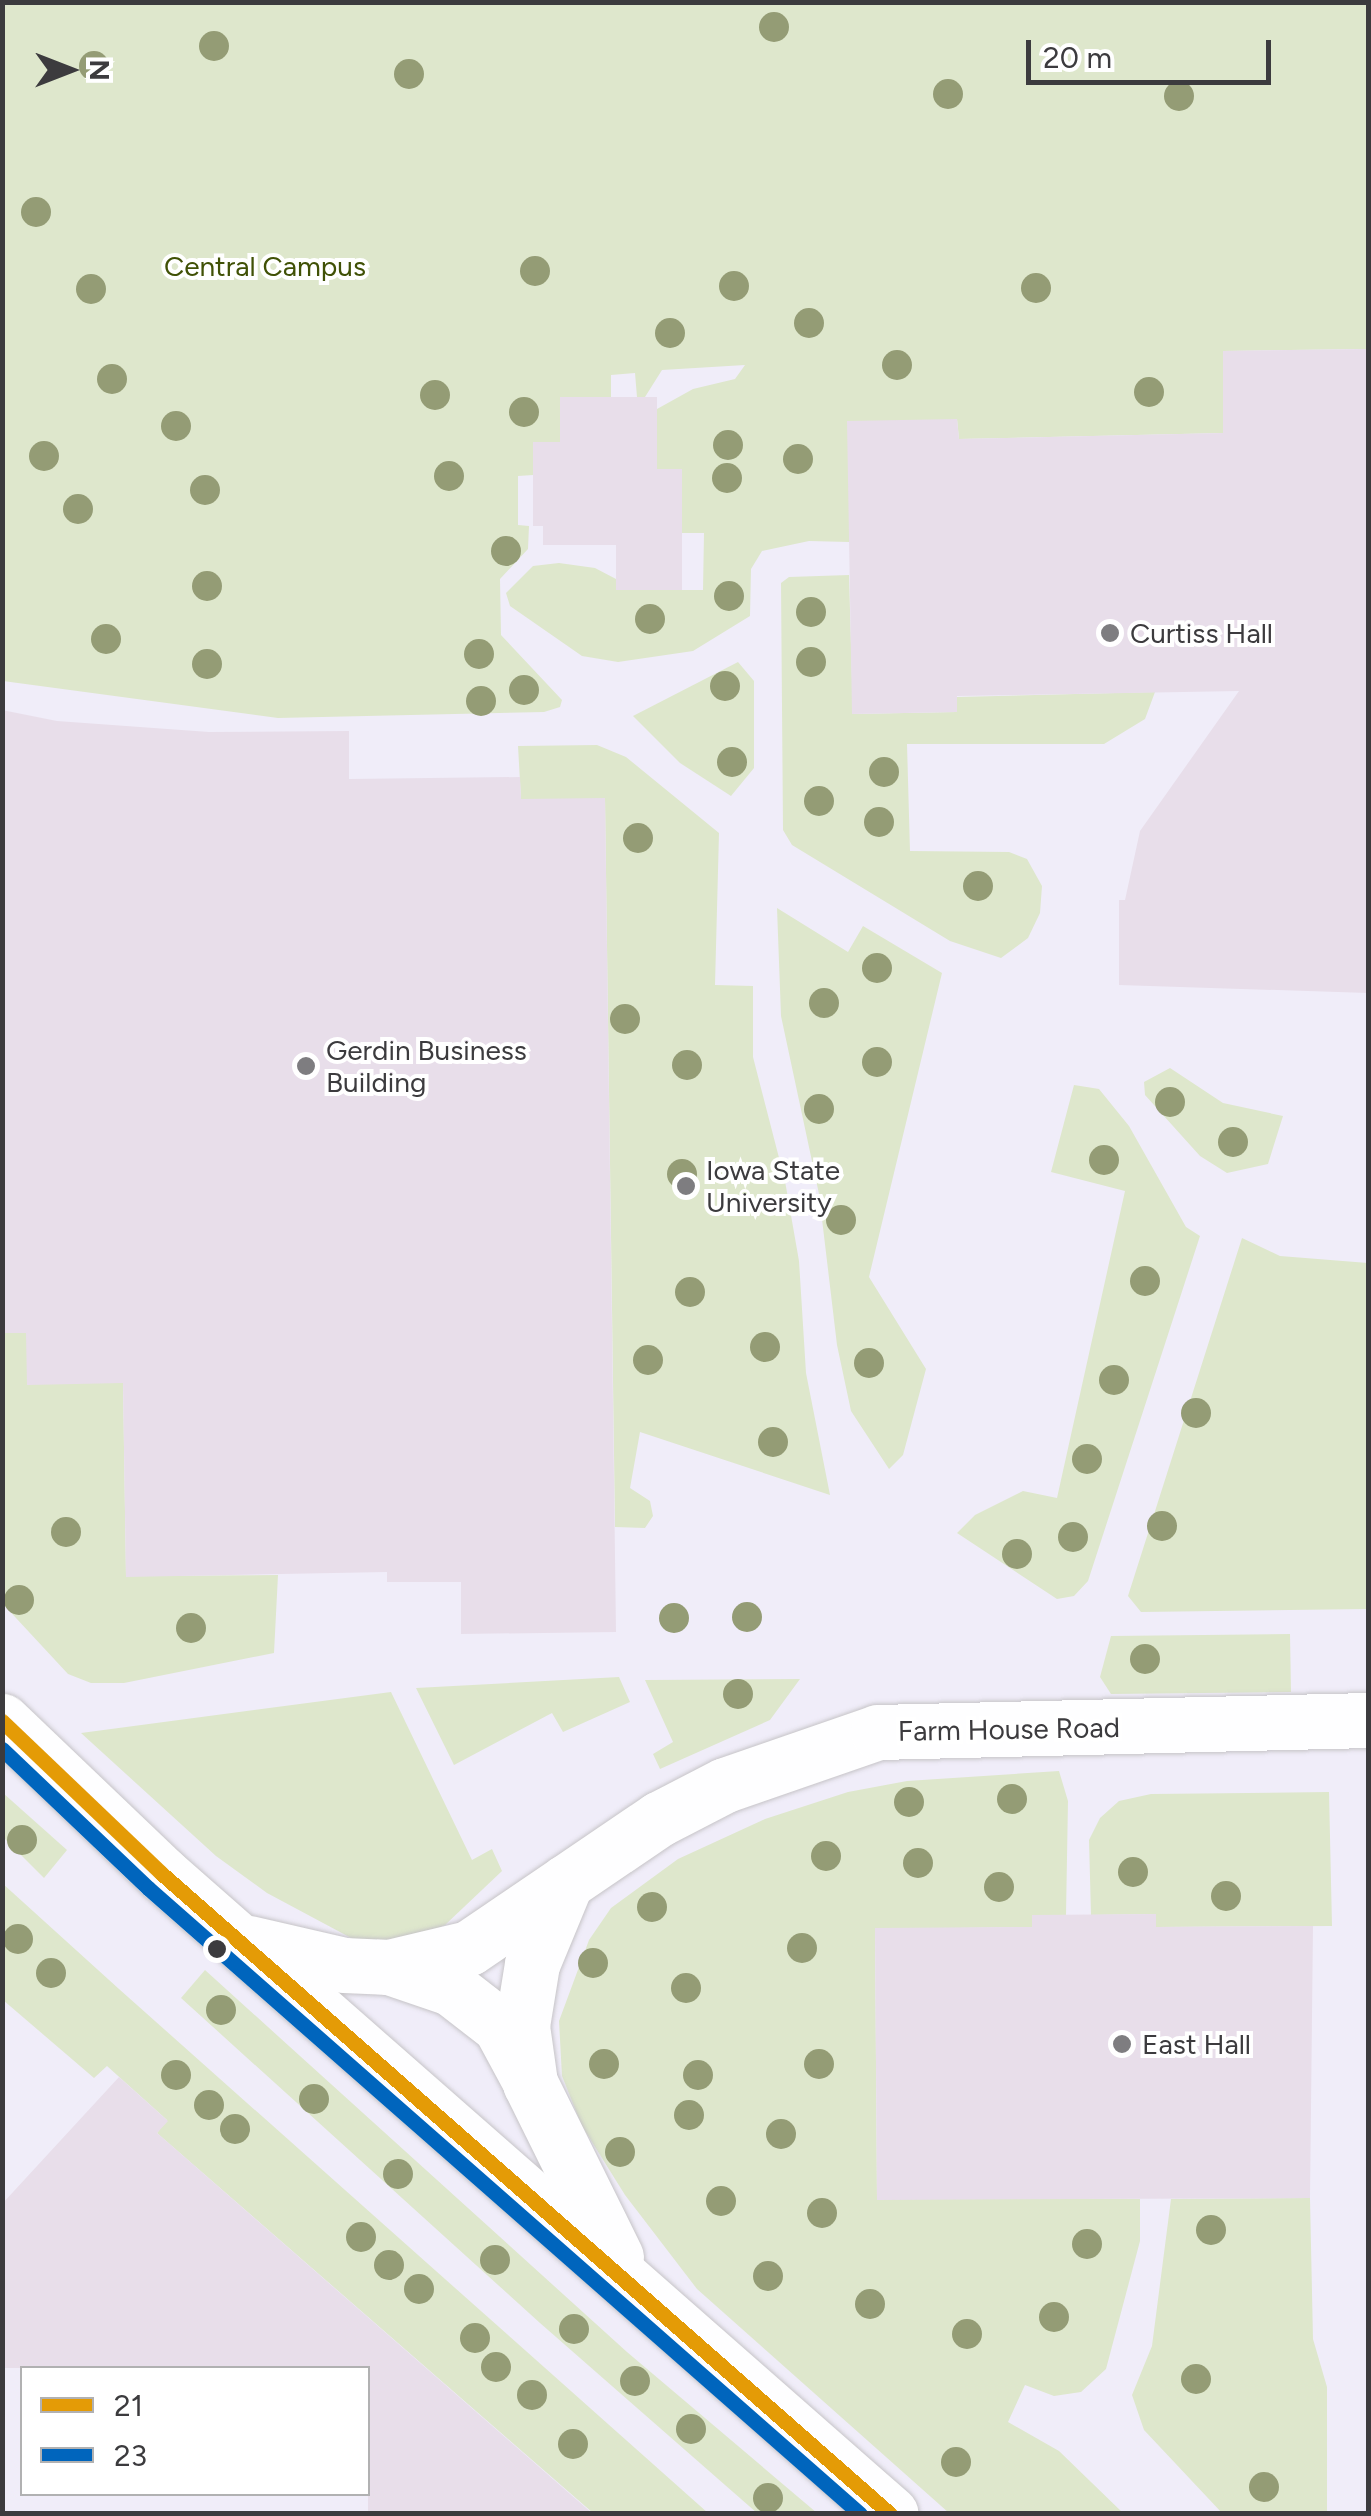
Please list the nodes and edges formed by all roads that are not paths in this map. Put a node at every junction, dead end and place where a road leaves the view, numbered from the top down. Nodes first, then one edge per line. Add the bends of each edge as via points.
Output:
1 (1368, 1720) edge
2 (2, 1721) edge
3 (566, 1882) junction
4 (242, 1942) junction
5 (389, 1967) junction
6 (530, 2083) junction
7 (628, 2282) junction
8 (892, 2514) edge

1 - 3 street, Farm House Road via 878,1732 726,1785 658,1819
2 - 4 street
3 - 5 street, Farm House Road via 469,1948
3 - 6 street via 532,1964 522,2026
4 - 5 street, Farm House Road via 344,1965
4 - 7 street
5 - 6 street via 452,1988 500,2026
6 - 7 street
7 - 8 street

